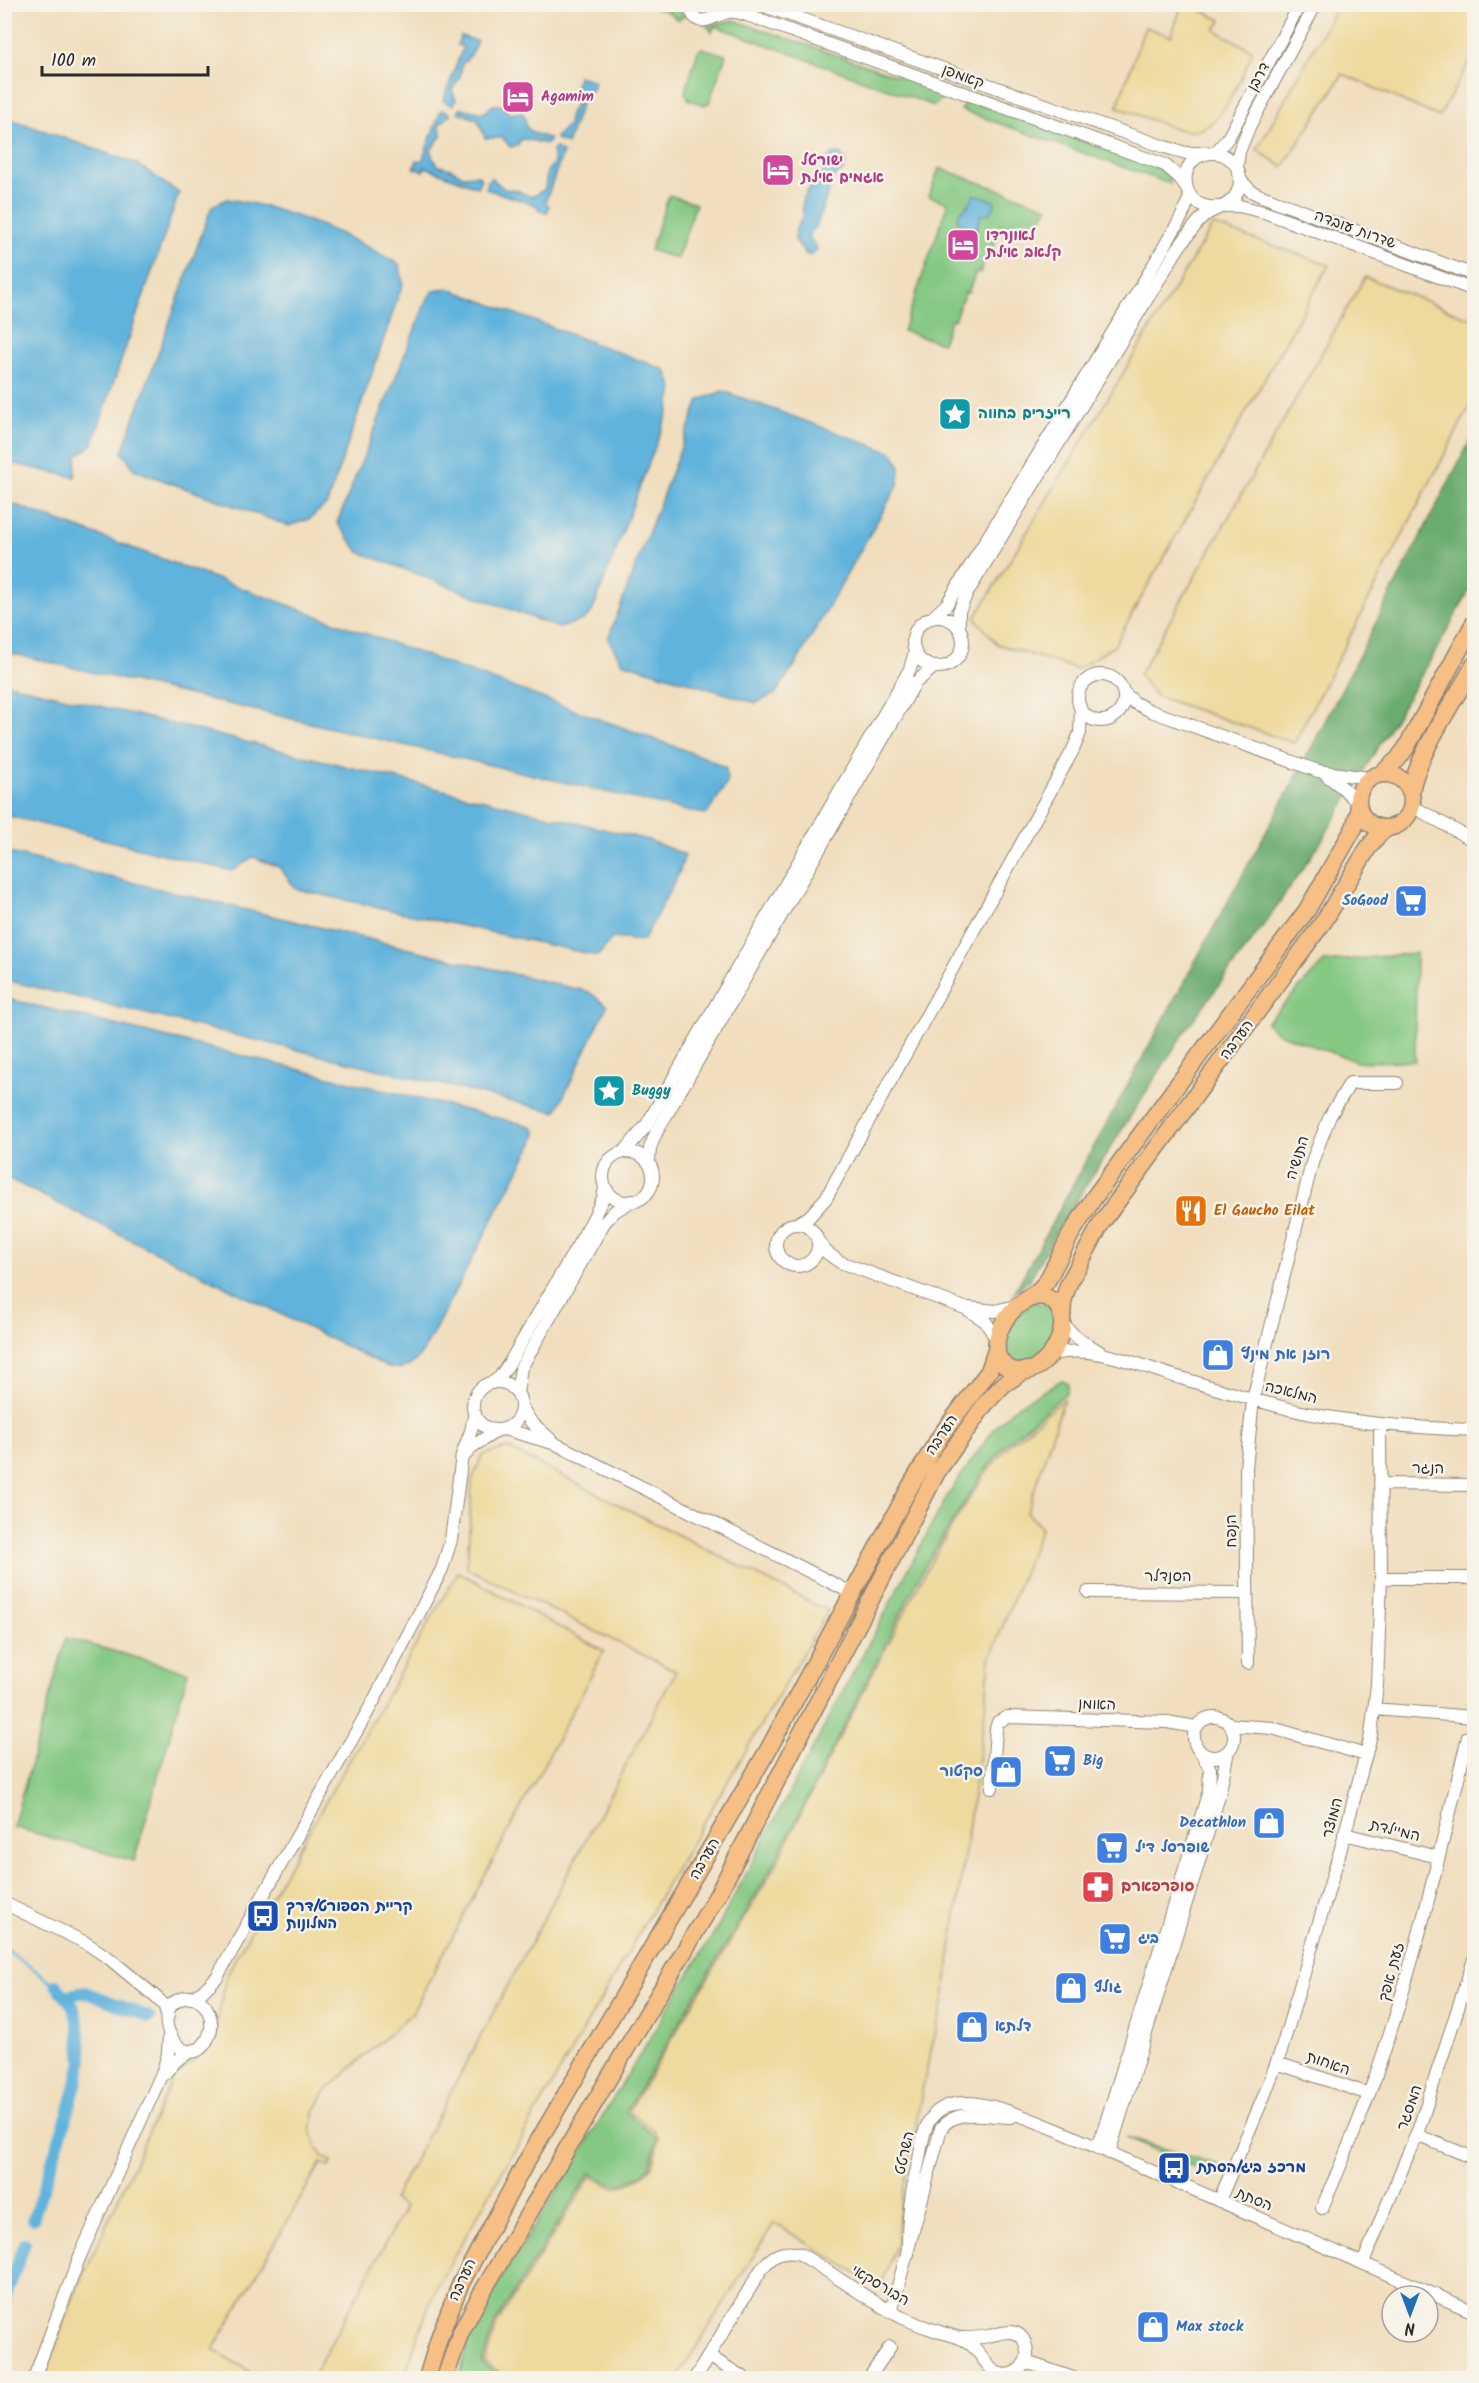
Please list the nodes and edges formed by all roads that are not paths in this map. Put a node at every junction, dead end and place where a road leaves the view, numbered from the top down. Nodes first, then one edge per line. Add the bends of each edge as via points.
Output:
1 (689, 4) edge
2 (759, 4) edge
3 (1300, 4) edge
4 (1316, 4) edge
5 (722, 10) edge
6 (1211, 153) junction
7 (1237, 168) junction
8 (1240, 180) junction
9 (1188, 193) junction
10 (1220, 206) junction
11 (1474, 275) edge
12 (1474, 290) edge
13 (932, 618) junction
14 (1474, 623) edge
15 (959, 628) junction
16 (915, 652) junction
17 (1474, 665) edge
18 (934, 667) junction
19 (1123, 692) junction
20 (1081, 709) junction
21 (1151, 711) junction
22 (1118, 713) junction
23 (1104, 720) junction
24 (1073, 750) junction
25 (1318, 771) junction
26 (1375, 776) junction
27 (1411, 800) junction
28 (1358, 807) junction
29 (1388, 828) junction
30 (1474, 841) edge
31 (1397, 1083) dead end
32 (624, 1152) junction
33 (649, 1162) junction
34 (605, 1187) junction
35 (826, 1198) junction
36 (632, 1202) junction
37 (796, 1224) junction
38 (817, 1238) junction
39 (812, 1260) junction
40 (840, 1262) junction
41 (1021, 1302) junction
42 (965, 1308) junction
43 (1062, 1321) junction
44 (997, 1344) junction
45 (1050, 1355) junction
46 (1106, 1355) junction
47 (1026, 1370) junction
48 (492, 1383) junction
49 (517, 1393) junction
50 (1253, 1399) junction
51 (522, 1408) junction
52 (475, 1413) junction
53 (1380, 1424) junction
54 (501, 1429) junction
55 (1474, 1430) edge
56 (556, 1444) junction
57 (461, 1464) junction
58 (1380, 1484) junction
59 (1474, 1485) edge
60 (1381, 1578) junction
61 (1474, 1578) edge
62 (1088, 1592) dead end
63 (852, 1593) junction
64 (1247, 1593) junction
65 (1248, 1663) dead end
66 (1374, 1709) junction
67 (1474, 1717) edge
68 (1230, 1725) junction
69 (1196, 1727) junction
70 (1468, 1737) dead end
71 (1228, 1751) junction
72 (1202, 1754) junction
73 (1366, 1755) junction
74 (992, 1788) dead end
75 (1344, 1834) junction
76 (1438, 1857) junction
77 (4, 1904) edge
78 (1474, 1959) edge
79 (217, 1977) junction
80 (157, 1998) junction
81 (191, 1998) junction
82 (177, 2002) junction
83 (168, 2016) junction
84 (210, 2019) junction
85 (169, 2034) junction
86 (193, 2050) junction
87 (1277, 2063) junction
88 (158, 2082) junction
89 (1369, 2094) junction
90 (1021, 2117) joint
91 (1416, 2135) junction
92 (1104, 2151) junction
93 (1474, 2157) edge
94 (1219, 2200) junction
95 (1322, 2208) dead end
96 (1363, 2263) junction
97 (453, 2301) junction
98 (891, 2312) junction
99 (1474, 2312) edge
100 (993, 2335) junction
101 (961, 2338) junction
102 (890, 2347) dead end
103 (709, 2356) junction
104 (986, 2361) junction
105 (1026, 2361) junction
106 (1012, 2376) edge
107 (34, 2379) edge
108 (415, 2379) edge
109 (427, 2379) edge
110 (445, 2379) edge
111 (695, 2379) edge
112 (744, 2379) edge
113 (869, 2379) edge
114 (990, 2379) edge
115 (1073, 2379) edge

1 - 5 street, קאמפן via 693,15 703,20 709,21
2 - 6 street, קאמפן via 1165,147 1186,153
3 - 6 street, דרבן via 1228,138
4 - 7 street, דרבן via 1249,127
5 - 9 street, קאמפן via 747,15 1165,165 1180,178
6 - 7 street via 1228,158
6 - 9 street via 1197,158 1187,170
7 - 8 street
8 - 10 street via 1235,196
8 - 11 street, שדרות עובדה via 1259,195
9 - 10 street via 1202,206
9 - 13 street via 1175,230 959,585
10 - 12 street, שדרות עובדה via 1264,212
10 - 15 street via 1201,219 1165,270 967,593 959,611
13 - 15 street via 946,618
13 - 16 street via 917,628
14 - 26 highway via 1406,748 1390,767
15 - 18 street via 962,652 950,664
16 - 18 street
16 - 32 street via 910,669 646,1126
17 - 27 highway via 1421,762 1412,782
18 - 33 street via 915,683 652,1140
19 - 20 street via 1110,676 1094,676 1079,691
19 - 21 street
19 - 22 street via 1123,705
20 - 23 street via 1091,718
20 - 24 street via 1080,734
21 - 22 street
21 - 25 street
22 - 23 street
23 - 24 street
24 - 35 street
25 - 26 street via 1337,776
25 - 28 street via 1343,788
26 - 27 highway via 1398,777 1406,783
26 - 28 highway via 1360,789
27 - 29 highway via 1407,817
27 - 30 street
28 - 29 highway via 1367,822
28 - 41 highway, הערבה via 1354,828 1307,910 1098,1192 1044,1285
29 - 43 highway, הערבה via 1368,848 1309,943 1102,1222 1068,1285
31 - 50 street, התושיה via 1350,1083 1323,1131 1299,1206
32 - 33 street via 636,1152
32 - 34 street via 612,1157 603,1170
33 - 36 street via 653,1170 651,1187
34 - 36 street via 616,1198
34 - 48 street via 592,1221 510,1362
35 - 37 street via 809,1217
35 - 38 street via 818,1219
36 - 49 street via 604,1222 521,1368
37 - 38 street via 806,1226
37 - 39 street via 781,1232 777,1252 792,1265
38 - 39 street via 818,1248
38 - 40 street via 827,1254
39 - 40 street
40 - 42 street
41 - 42 street via 995,1311
41 - 43 highway via 1040,1296 1051,1299 1059,1307
41 - 44 highway via 1005,1318
42 - 44 street via 985,1322
43 - 45 highway
43 - 46 street, המלאכה via 1082,1341
44 - 47 highway via 1000,1359 1008,1368
44 - 63 highway, הערבה via 989,1371 925,1460
45 - 46 street, המלאכה
45 - 47 highway
46 - 50 street, המלאכה
47 - 110 highway, הערבה via 1004,1384 985,1404 929,1484 728,1876 477,2300 456,2343
48 - 49 street via 505,1383
48 - 52 street via 477,1393
49 - 51 street
50 - 53 street, המלאכה via 1320,1416
50 - 64 street, הנפח via 1246,1468
51 - 54 street via 515,1423
51 - 56 street
52 - 54 street via 486,1427
52 - 57 street
53 - 55 street, המלאכה
53 - 58 street, המוצר
54 - 56 street
54 - 57 street via 473,1446
56 - 63 street
57 - 79 street via 451,1540 442,1569 372,1704
58 - 59 street, הנגר
58 - 60 street, המוצר
60 - 61 street
60 - 66 street, המוצר
62 - 64 street, הסנדלר
63 - 97 highway, הערבה via 723,1827 550,2118
64 - 65 street, הנפח
66 - 67 street
66 - 73 street, המוצר
68 - 69 street via 1214,1717 1202,1720
68 - 71 street via 1234,1737
68 - 73 street via 1272,1728
69 - 72 street via 1194,1741
69 - 74 street, האומן via 1167,1722 1006,1717 998,1722
70 - 76 street, זעת אפך
71 - 72 street via 1218,1757
71 - 92 street via 1219,1796
72 - 92 street via 1210,1769 1209,1791
73 - 75 street, המוצר
75 - 76 street, המיילדת
75 - 87 street, המוצר
76 - 89 street, זעת אפך via 1397,2011
77 - 80 street via 86,1943
78 - 91 street, המסגר
79 - 81 street
79 - 84 street
80 - 82 street
80 - 83 street
81 - 82 street
81 - 84 street via 201,2002
82 - 83 street
83 - 85 street
84 - 86 street via 207,2039
85 - 86 street via 177,2046
85 - 88 street via 168,2053
86 - 88 street via 173,2064
87 - 89 street, האחות
87 - 94 street, המוצר
88 - 107 street via 80,2256
89 - 95 street, זעת אפך
90 - 92 street, הסתת
90 - 98 street, השרטט via 1004,2109 964,2103 946,2106 934,2115 926,2128 909,2203 908,2254
91 - 93 street
91 - 96 street, המסגר
92 - 94 street, הסתת
94 - 96 street, הסתת
96 - 99 street, הסתת
97 - 108 highway
97 - 109 highway, הערבה
98 - 101 street, הבורסקאי
98 - 103 street, הבורסקאי via 800,2254 788,2252 776,2255 766,2264
100 - 101 street, הבורסקאי
100 - 104 street via 985,2344
100 - 105 street, הבורסקאי via 1006,2331 1018,2335 1027,2349
101 - 104 street, הבורסקאי
102 - 113 street
103 - 111 street
103 - 112 street
104 - 106 street, הבורסקאי via 1001,2374
104 - 114 street
105 - 106 street, הבורסקאי
105 - 115 street

